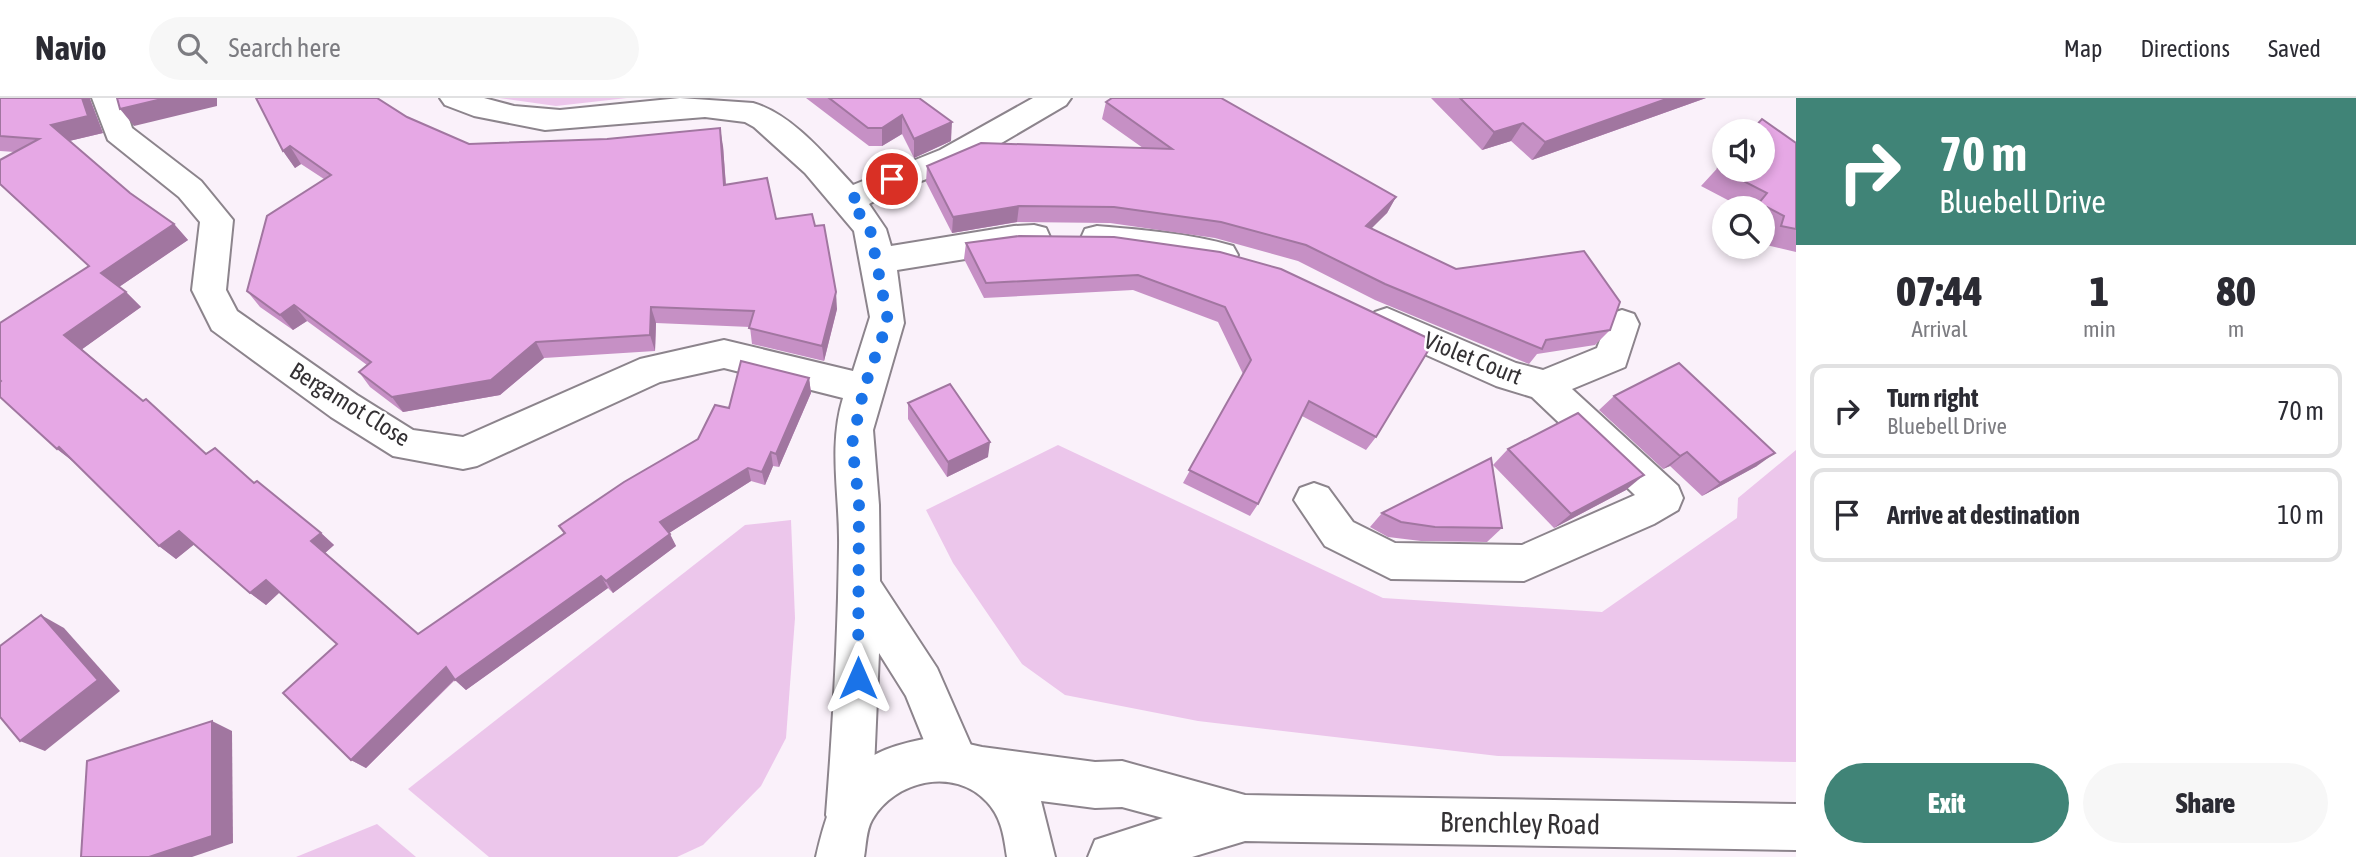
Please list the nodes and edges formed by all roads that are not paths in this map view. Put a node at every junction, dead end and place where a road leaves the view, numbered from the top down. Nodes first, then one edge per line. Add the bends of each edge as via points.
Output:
1 (107, 98) edge
2 (455, 98) edge
3 (1056, 98) edge
4 (850, 200) junction
5 (877, 260) junction
6 (1249, 263) edge
7 (1362, 311) edge
8 (1622, 324) edge
9 (1544, 385) junction
10 (864, 388) junction
11 (1314, 500) dead end
12 (858, 583) junction
13 (967, 764) junction
14 (1245, 818) junction
15 (1796, 827) edge
16 (837, 842) edge
17 (1031, 857) edge
18 (1112, 857) edge

1 - 10 street, Bergamot Close via 119,133 190,189 217,220 209,290 224,320 406,445 463,453 477,450 653,369 724,354
2 - 4 street via 531,120 576,120 668,101 709,100 756,113
3 - 4 street via 951,158
4 - 5 street via 870,229
5 - 6 street via 921,256 972,242 1056,236 1159,243
5 - 10 street via 888,321
7 - 9 street, Violet Court via 1509,376
8 - 9 street, Violet Court via 1612,357
9 - 11 street, Violet Court via 1664,498 1524,563 1391,561 1339,534
10 - 12 street via 852,444 859,502
12 - 13 street
12 - 16 street via 857,702
13 - 14 street, Brenchley Road via 1095,785 1122,784
13 - 16 street, Brenchley Road via 928,757 904,762 872,783
13 - 17 street via 1004,788 1023,815
14 - 15 street, Brenchley Road
14 - 18 street, Brenchley Road

